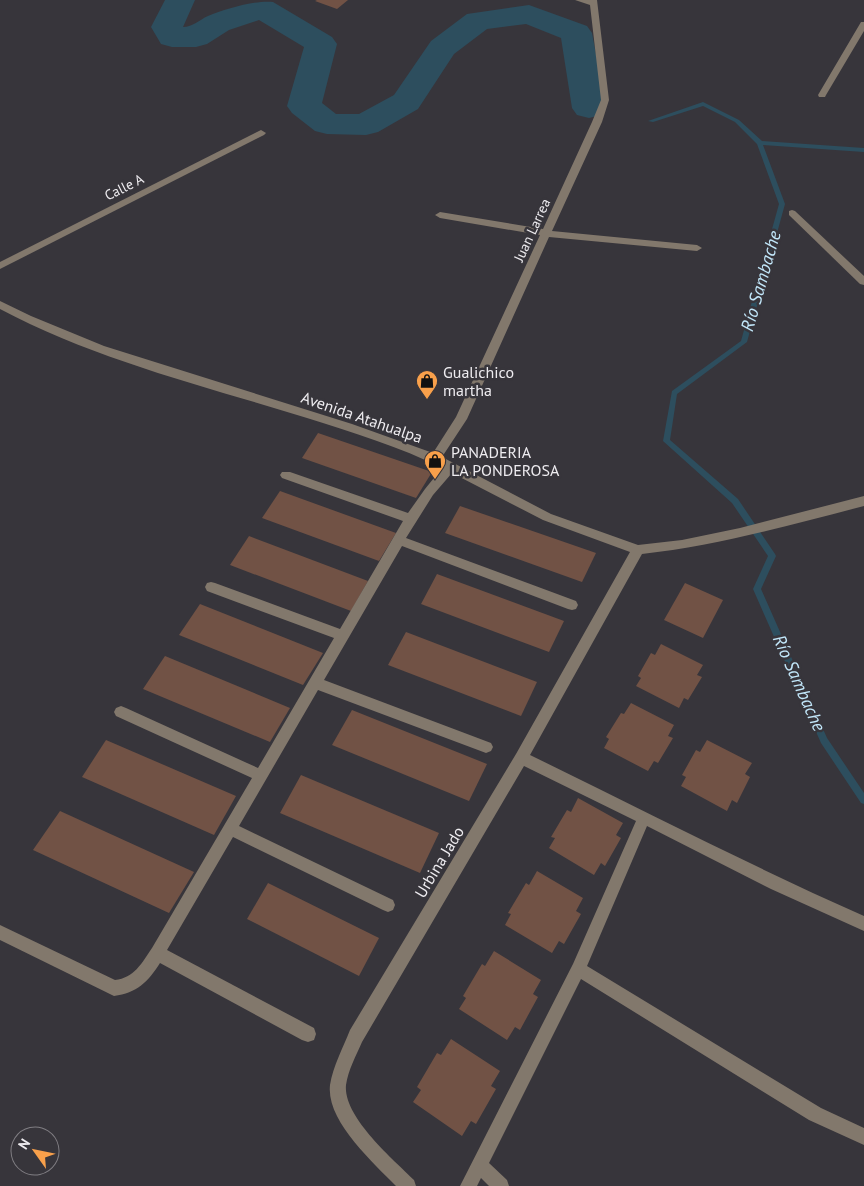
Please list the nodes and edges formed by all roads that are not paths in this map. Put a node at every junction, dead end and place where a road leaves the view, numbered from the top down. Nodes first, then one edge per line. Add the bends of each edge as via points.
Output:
1 (578, 0) edge
2 (594, 2) edge
3 (864, 24) edge
4 (822, 95) dead end
5 (261, 133) dead end
6 (792, 213) dead end
7 (440, 214) dead end
8 (546, 233) junction
9 (697, 248) dead end
10 (0, 266) edge
11 (864, 282) edge
12 (0, 305) edge
13 (435, 459) junction
14 (449, 468) junction
15 (286, 475) dead end
16 (864, 501) edge
17 (411, 519) junction
18 (399, 540) junction
19 (638, 550) junction
20 (211, 587) dead end
21 (572, 604) dead end
22 (343, 636) junction
23 (315, 683) junction
24 (121, 712) dead end
25 (486, 747) dead end
26 (521, 758) junction
27 (261, 776) junction
28 (644, 818) junction
29 (230, 829) junction
30 (388, 905) dead end
31 (864, 924) edge
32 (0, 932) edge
33 (157, 953) junction
34 (578, 969) junction
35 (308, 1034) dead end
36 (864, 1137) edge
37 (480, 1165) junction
38 (408, 1186) edge
39 (468, 1186) edge
40 (501, 1186) edge

1 - 2 street
2 - 8 street, Juan Larrea via 605,100
3 - 4 street
5 - 10 street, Calle A
6 - 11 street
7 - 8 street
8 - 9 street
8 - 13 street, Juan Larrea via 461,419
12 - 13 street, Avenida Atahualpa via 100,349
13 - 14 street, Avenida Atahualpa
14 - 17 street
14 - 19 street, Avenida Atahualpa via 547,517
15 - 17 street
16 - 19 street, Avenida Atahualpa via 740,533
17 - 18 street
18 - 21 street
18 - 22 street
19 - 26 street, Urbina Jado
20 - 22 street
22 - 23 street
23 - 25 street
23 - 27 street
24 - 27 street
26 - 28 street
26 - 38 street, Urbina Jado via 356,1036 341,1072 338,1087 340,1106 365,1142
27 - 29 street
28 - 31 street
28 - 34 street
29 - 30 street
29 - 33 street
32 - 33 street via 114,988 126,987 140,979
33 - 35 street
34 - 36 street via 815,1114
34 - 37 street
37 - 39 street
37 - 40 street

